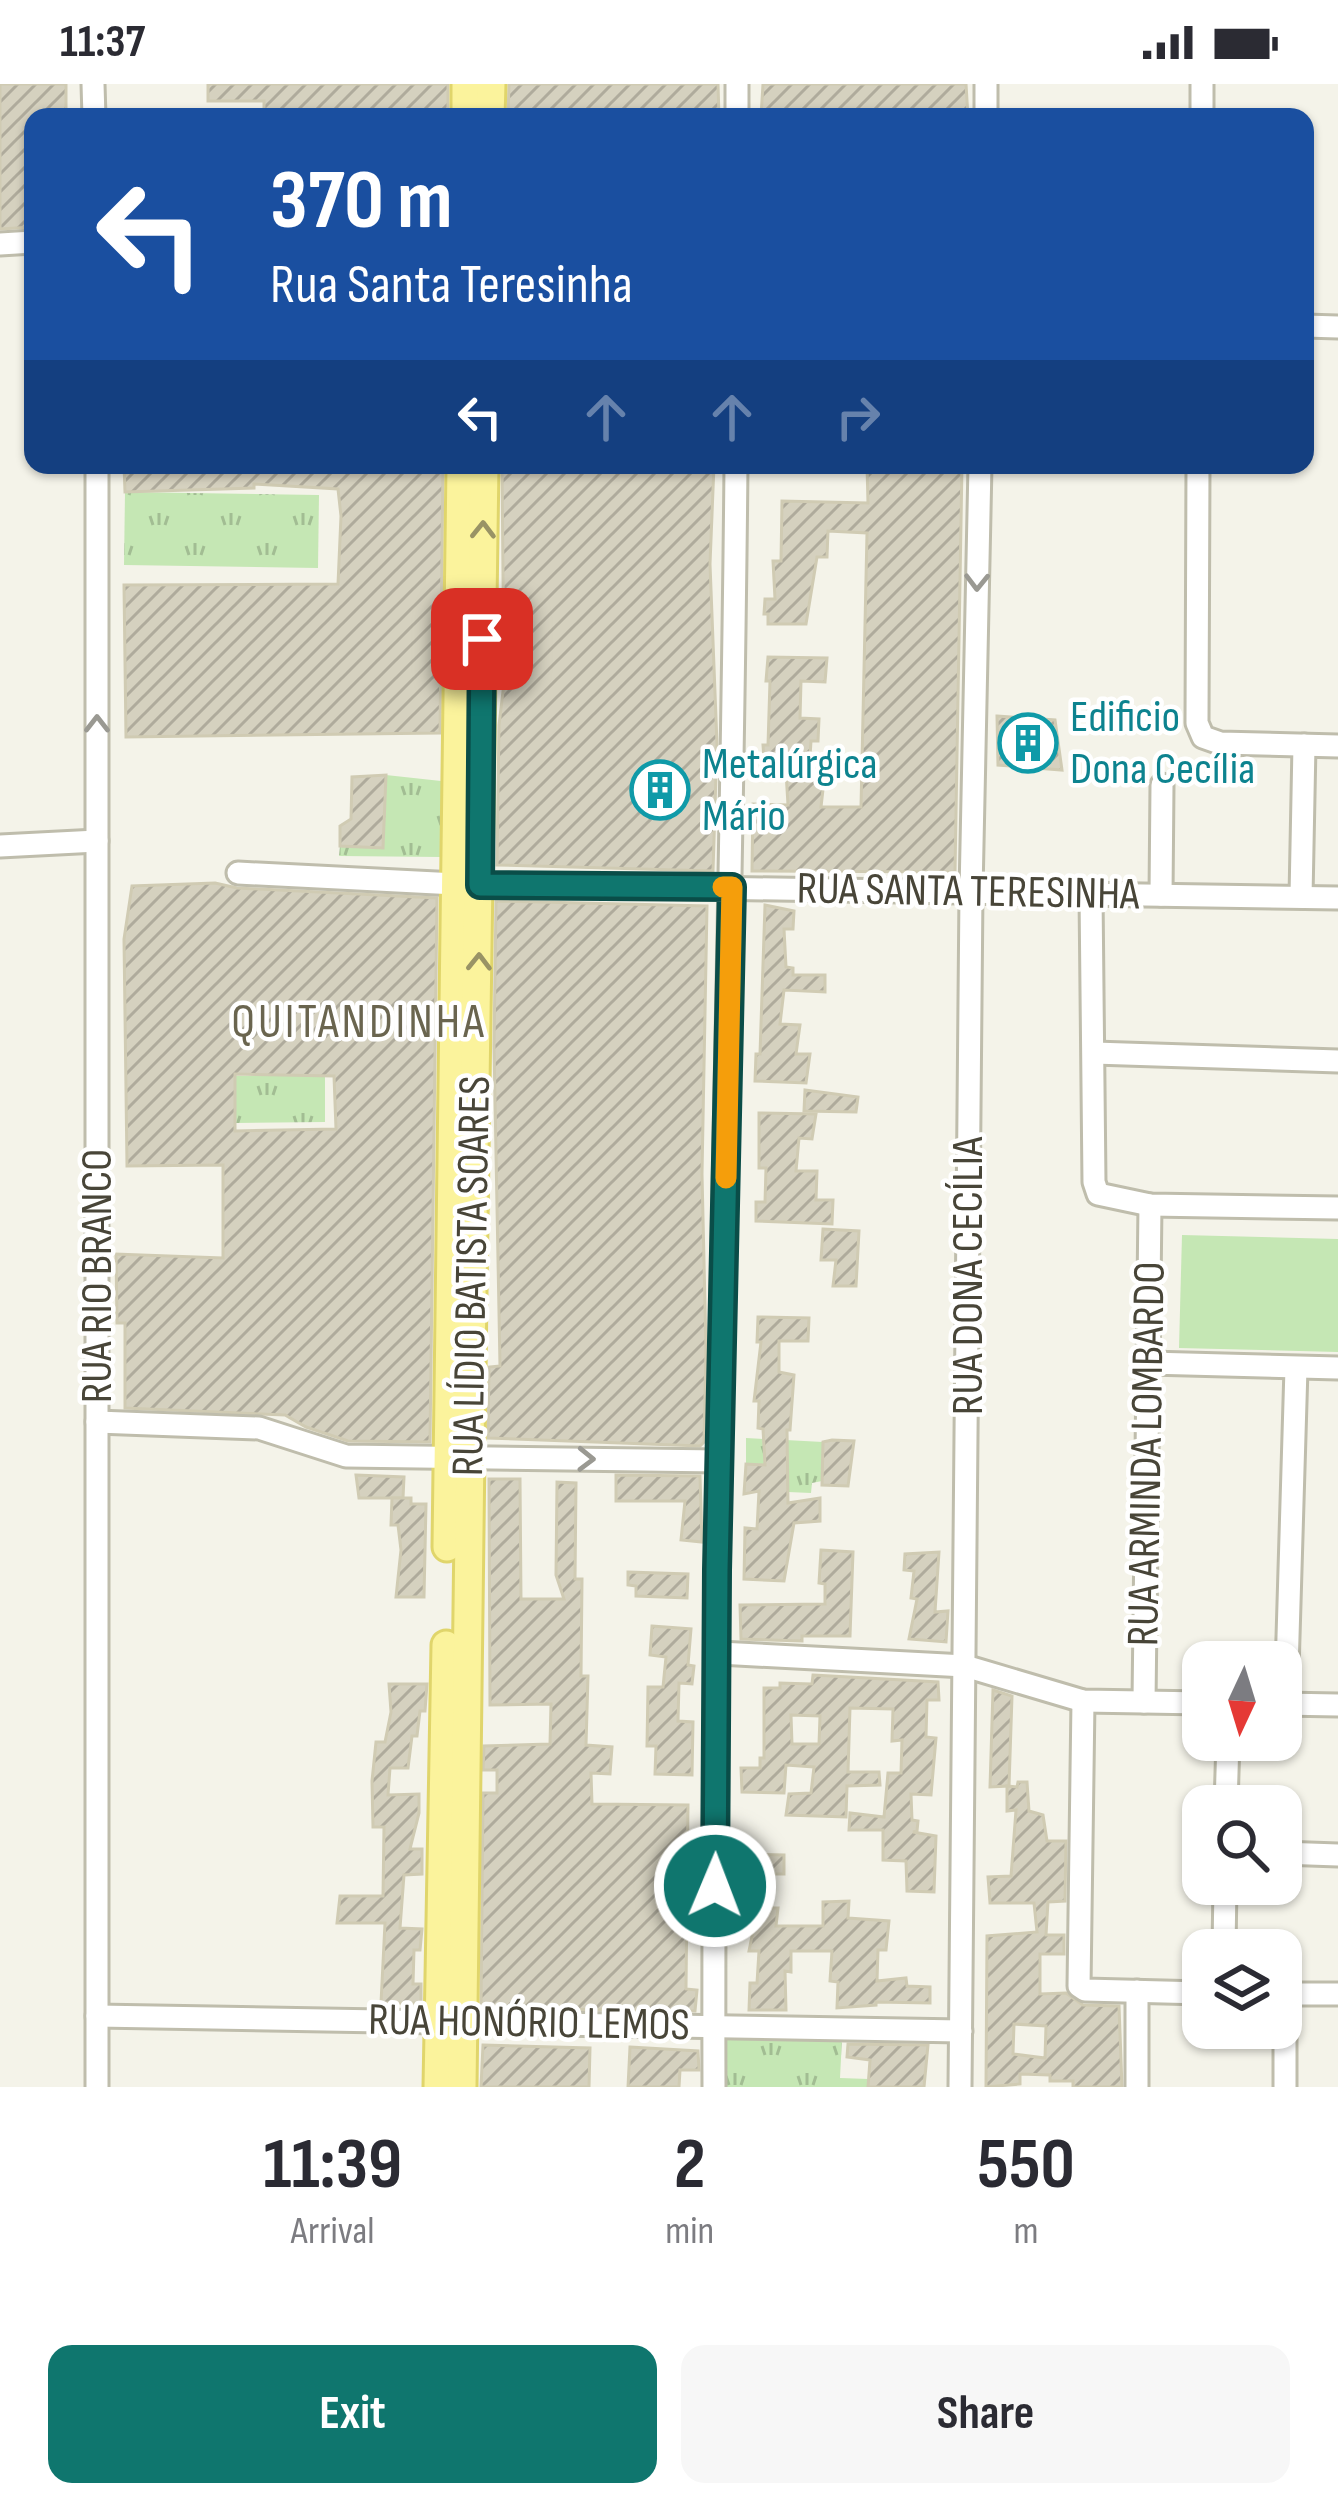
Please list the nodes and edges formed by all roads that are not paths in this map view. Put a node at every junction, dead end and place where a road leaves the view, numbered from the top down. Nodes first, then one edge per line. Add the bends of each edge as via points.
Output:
1 (97, 474) edge
2 (462, 474) edge
3 (483, 474) edge
4 (736, 474) edge
5 (980, 474) edge
6 (1198, 474) edge
7 (471, 601) junction
8 (1304, 745) junction
9 (1338, 746) edge
10 (1162, 785) dead end
11 (97, 841) junction
12 (0, 847) edge
13 (238, 873) dead end
14 (468, 884) junction
15 (732, 887) junction
16 (971, 892) junction
17 (1091, 894) junction
18 (1161, 895) junction
19 (1301, 898) junction
20 (1338, 898) edge
21 (1094, 1053) junction
22 (1338, 1060) edge
23 (1150, 1205) junction
24 (1338, 1208) edge
25 (1149, 1363) junction
26 (1296, 1368) junction
27 (1338, 1368) edge
28 (97, 1422) junction
29 (459, 1458) junction
30 (719, 1461) junction
31 (1286, 1641) edge
32 (718, 1653) junction
33 (965, 1666) junction
34 (1083, 1701) junction
35 (1144, 1702) junction
36 (1182, 1703) edge
37 (1302, 1704) edge
38 (1338, 1705) edge
39 (1302, 1854) edge
40 (1338, 1855) edge
41 (1137, 1991) junction
42 (1182, 1992) edge
43 (1302, 1994) edge
44 (1338, 1994) edge
45 (98, 2016) junction
46 (451, 2022) junction
47 (713, 2026) junction
48 (961, 2031) junction
49 (1284, 2049) edge
50 (98, 2087) edge
51 (439, 2087) edge
52 (462, 2087) edge
53 (714, 2087) edge
54 (960, 2087) edge
55 (1137, 2087) edge
56 (1285, 2087) edge

11 -> 1 street, RUA RIO BRANCO
2 - 7 main road, RUA LÍDIO BATISTA SOARES
7 -> 3 main road, RUA LÍDIO BATISTA SOARES
4 - 15 street
5 -> 16 street, RUA DONA CECÍLIA
6 - 8 street via 1197,723 1203,737 1220,743
7 - 14 main road, RUA LÍDIO BATISTA SOARES
8 - 9 street
8 - 19 street
10 - 18 street
11 - 12 street
11 - 28 street, RUA RIO BRANCO
13 - 14 street, RUA SANTA TERESINHA
14 - 15 street, RUA SANTA TERESINHA
14 - 29 main road, RUA LÍDIO BATISTA SOARES
15 - 16 street, RUA SANTA TERESINHA
15 - 30 street
16 - 17 street, RUA SANTA TERESINHA
16 - 33 street, RUA DONA CECÍLIA
17 - 18 street, RUA SANTA TERESINHA
17 - 21 street
18 - 19 street, RUA SANTA TERESINHA
19 - 20 street, RUA SANTA TERESINHA
21 - 22 street
21 - 23 street via 1098,1194
23 - 24 street
23 - 25 street, RUA ARMINDA LOMBARDO
25 - 26 street
25 - 35 street, RUA ARMINDA LOMBARDO
26 - 27 street
26 - 31 street
28 - 29 street via 259,1428 346,1456
28 - 45 street, RUA RIO BRANCO
29 -> 30 street
29 - 46 main road, RUA LÍDIO BATISTA SOARES
30 - 32 street
32 - 33 street
32 - 47 street
33 - 34 street
33 - 48 street, RUA DONA CECÍLIA
34 - 35 street
34 - 41 street via 1078,1986
35 - 36 street
37 - 38 street
39 - 40 street
41 - 42 street
41 - 55 street
43 - 44 street
45 - 46 street, RUA HONÓRIO LEMOS
45 - 50 street, RUA RIO BRANCO
46 - 47 street, RUA HONÓRIO LEMOS
46 - 51 main road, RUA LÍDIO BATISTA SOARES
46 - 52 main road, RUA LÍDIO BATISTA SOARES
47 - 48 street, RUA HONÓRIO LEMOS
47 - 53 street
48 - 54 street, RUA DONA CECÍLIA
49 - 56 street

